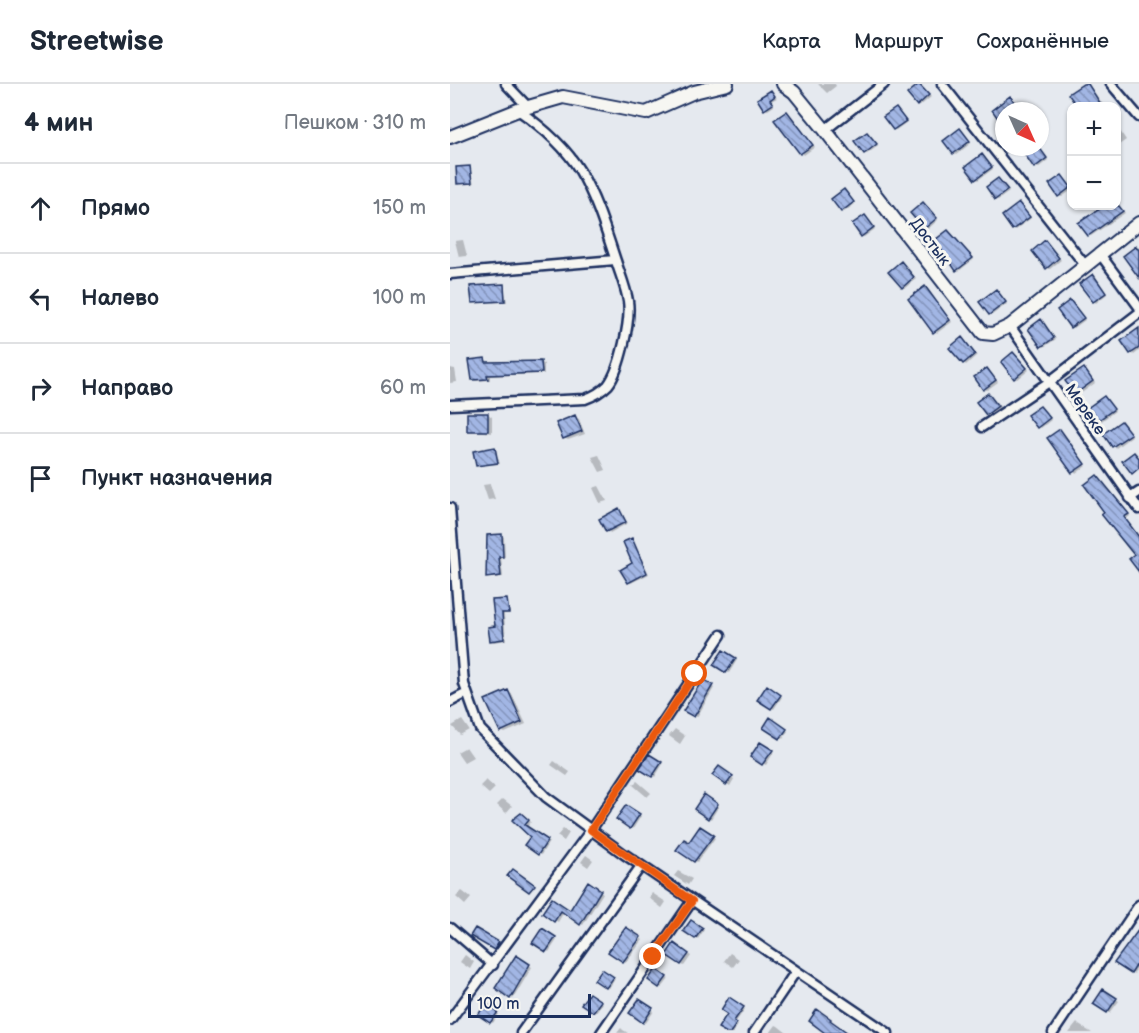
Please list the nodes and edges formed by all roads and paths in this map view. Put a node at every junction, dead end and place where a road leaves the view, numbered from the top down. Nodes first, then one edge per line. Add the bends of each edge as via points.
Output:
1 (506, 84) edge
2 (727, 84) edge
3 (783, 84) edge
4 (884, 84) edge
5 (942, 84) edge
6 (1111, 84) edge
7 (523, 109) junction
8 (1139, 117) edge
9 (825, 130) junction
10 (450, 137) edge
11 (1139, 223) edge
12 (1100, 254) junction
13 (615, 260) junction
14 (1085, 266) junction
15 (450, 274) edge
16 (1139, 307) edge
17 (1139, 313) edge
18 (1010, 326) junction
19 (1049, 382) junction
20 (450, 405) edge
21 (982, 427) dead end
22 (1139, 492) edge
23 (1130, 498) junction
24 (450, 508) edge
25 (1139, 509) edge
26 (721, 635) dead end
27 (467, 693) junction
28 (450, 702) edge
29 (591, 830) junction
30 (641, 866) junction
31 (692, 901) junction
32 (1139, 905) edge
33 (450, 928) edge
34 (493, 965) junction
35 (795, 970) junction
36 (450, 1020) edge
37 (521, 1033) edge
38 (601, 1033) edge
39 (754, 1033) edge
40 (888, 1033) edge
41 (1053, 1033) edge

1 - 7 street
2 - 7 street via 694,92 646,113 572,97
3 - 9 street, Достык
4 - 9 street
5 - 14 street
6 - 8 street
7 - 10 street
7 - 13 street via 581,173
9 - 18 street, Достык via 978,329 993,334
11 - 12 street
12 - 14 street
12 - 16 street
13 - 15 street
13 - 20 street via 629,314 615,373 597,395 585,399
14 - 18 street
17 - 19 street
18 - 19 street, Мереке
19 - 21 street
19 - 23 street, Мереке
22 - 23 street
23 - 25 street, Мереке
24 - 27 street
26 - 29 street
27 - 28 street
27 - 29 street via 480,729 546,797
29 - 30 street
29 - 34 street
30 - 31 street
30 - 37 street
31 - 35 street
31 - 38 street
32 - 41 street
33 - 34 street
34 - 36 street
35 - 39 street
35 - 40 street

